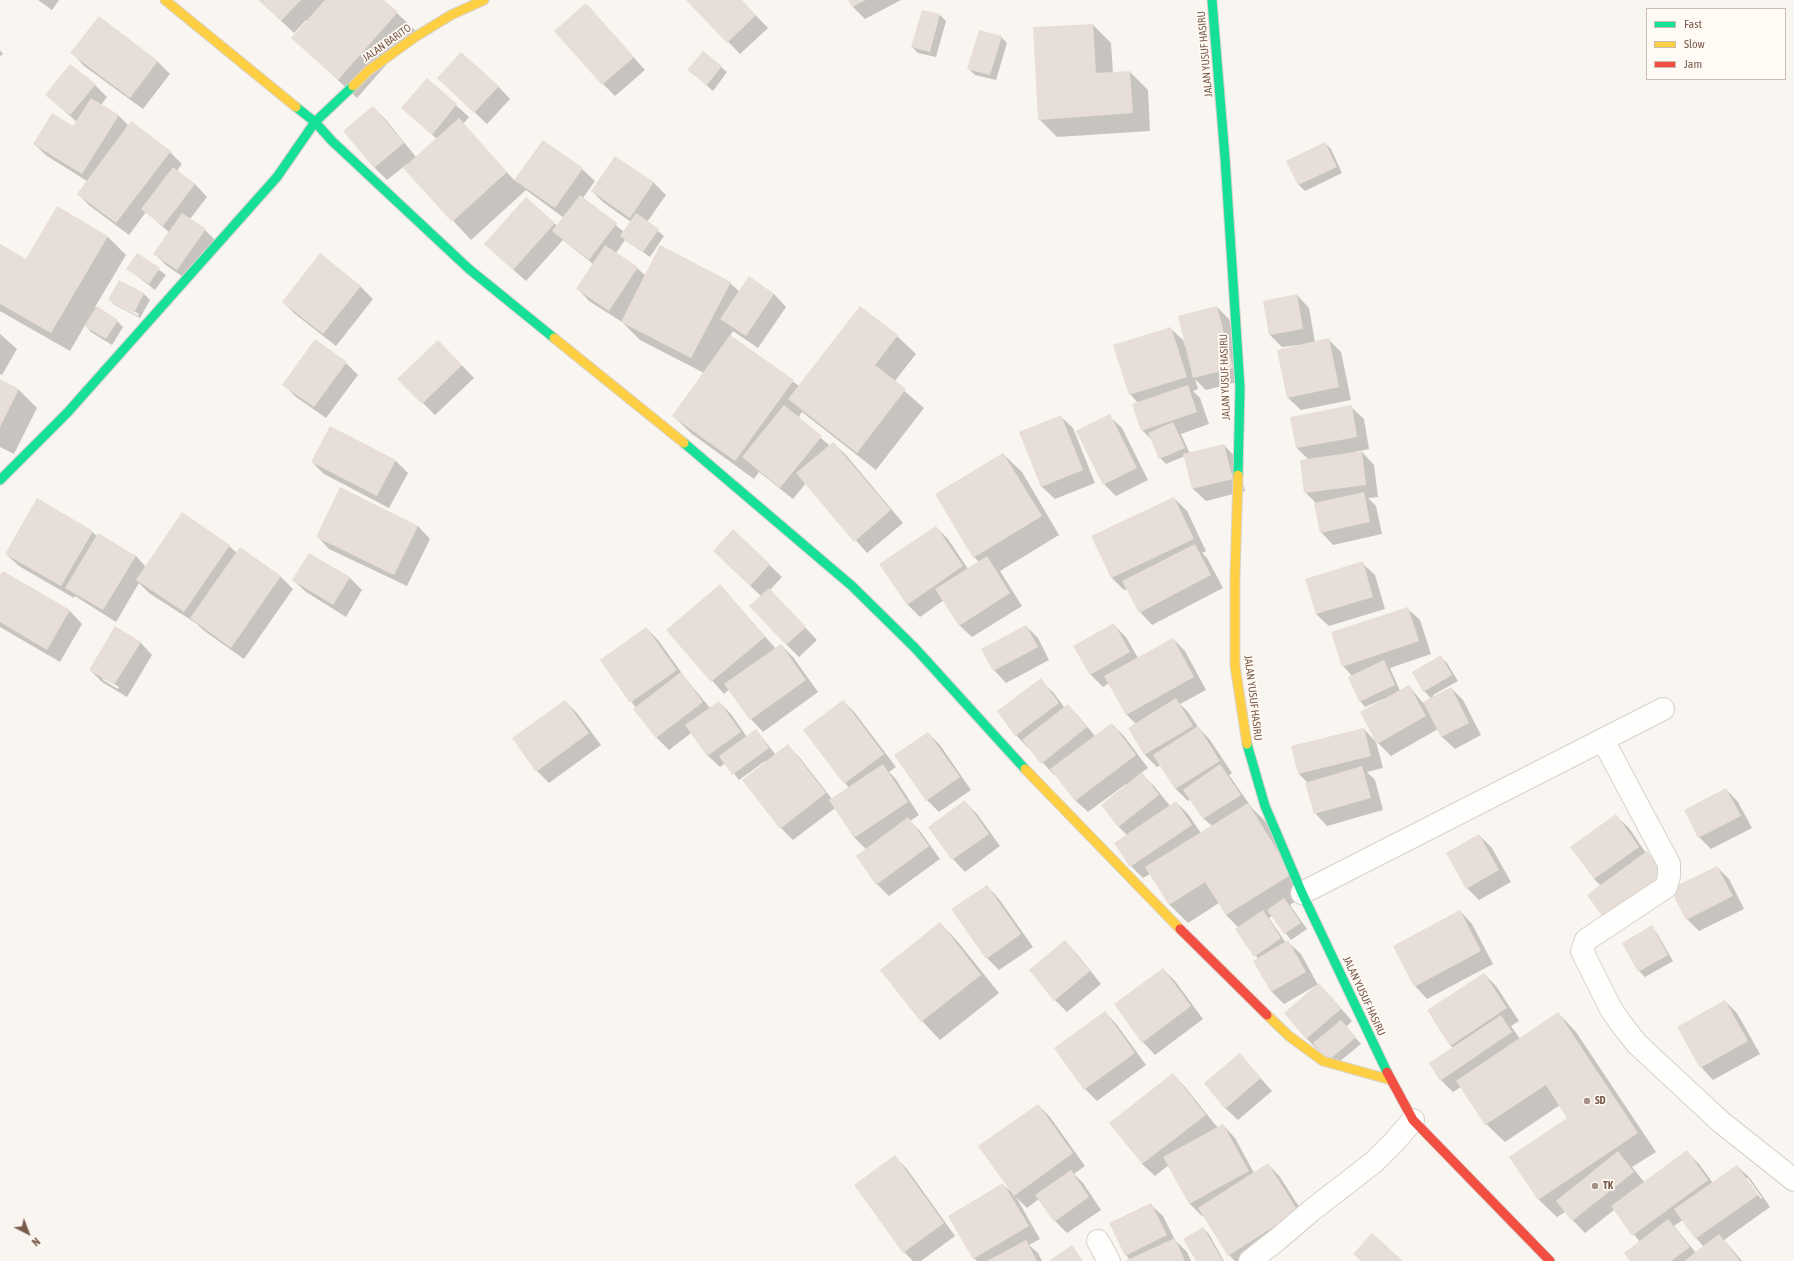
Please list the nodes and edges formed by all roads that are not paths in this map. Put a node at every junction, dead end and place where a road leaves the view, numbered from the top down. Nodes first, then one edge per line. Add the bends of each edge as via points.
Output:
1 (165, 0) edge
2 (484, 0) edge
3 (1212, 0) edge
4 (315, 122) junction
5 (0, 480) edge
6 (1663, 709) dead end
7 (1603, 740) junction
8 (1302, 893) junction
9 (1391, 1080) junction
10 (1413, 1120) junction
11 (1794, 1180) edge
12 (1098, 1241) dead end
13 (1543, 1259) edge
14 (1109, 1261) edge
15 (1250, 1261) edge

1 - 4 street
2 - 4 street, JALAN BARITO via 415,37 368,71
3 - 8 street, JALAN YUSUF HASIRU via 1240,388 1235,666 1248,751 1265,806
4 - 5 street, JALAN BARITO via 277,177 67,413
4 - 9 street via 332,141 469,269 715,469 852,586 915,648 1071,818 1289,1036 1323,1061
6 - 7 street
7 - 8 street
7 - 11 street via 1669,864 1669,876 1666,887 1586,940 1582,951 1611,1008 1637,1044 1721,1122
8 - 9 street, JALAN YUSUF HASIRU
9 - 10 street, JALAN YUSUF HASIRU
10 - 13 street, JALAN YUSUF HASIRU
10 - 15 street via 1374,1162
12 - 14 street

